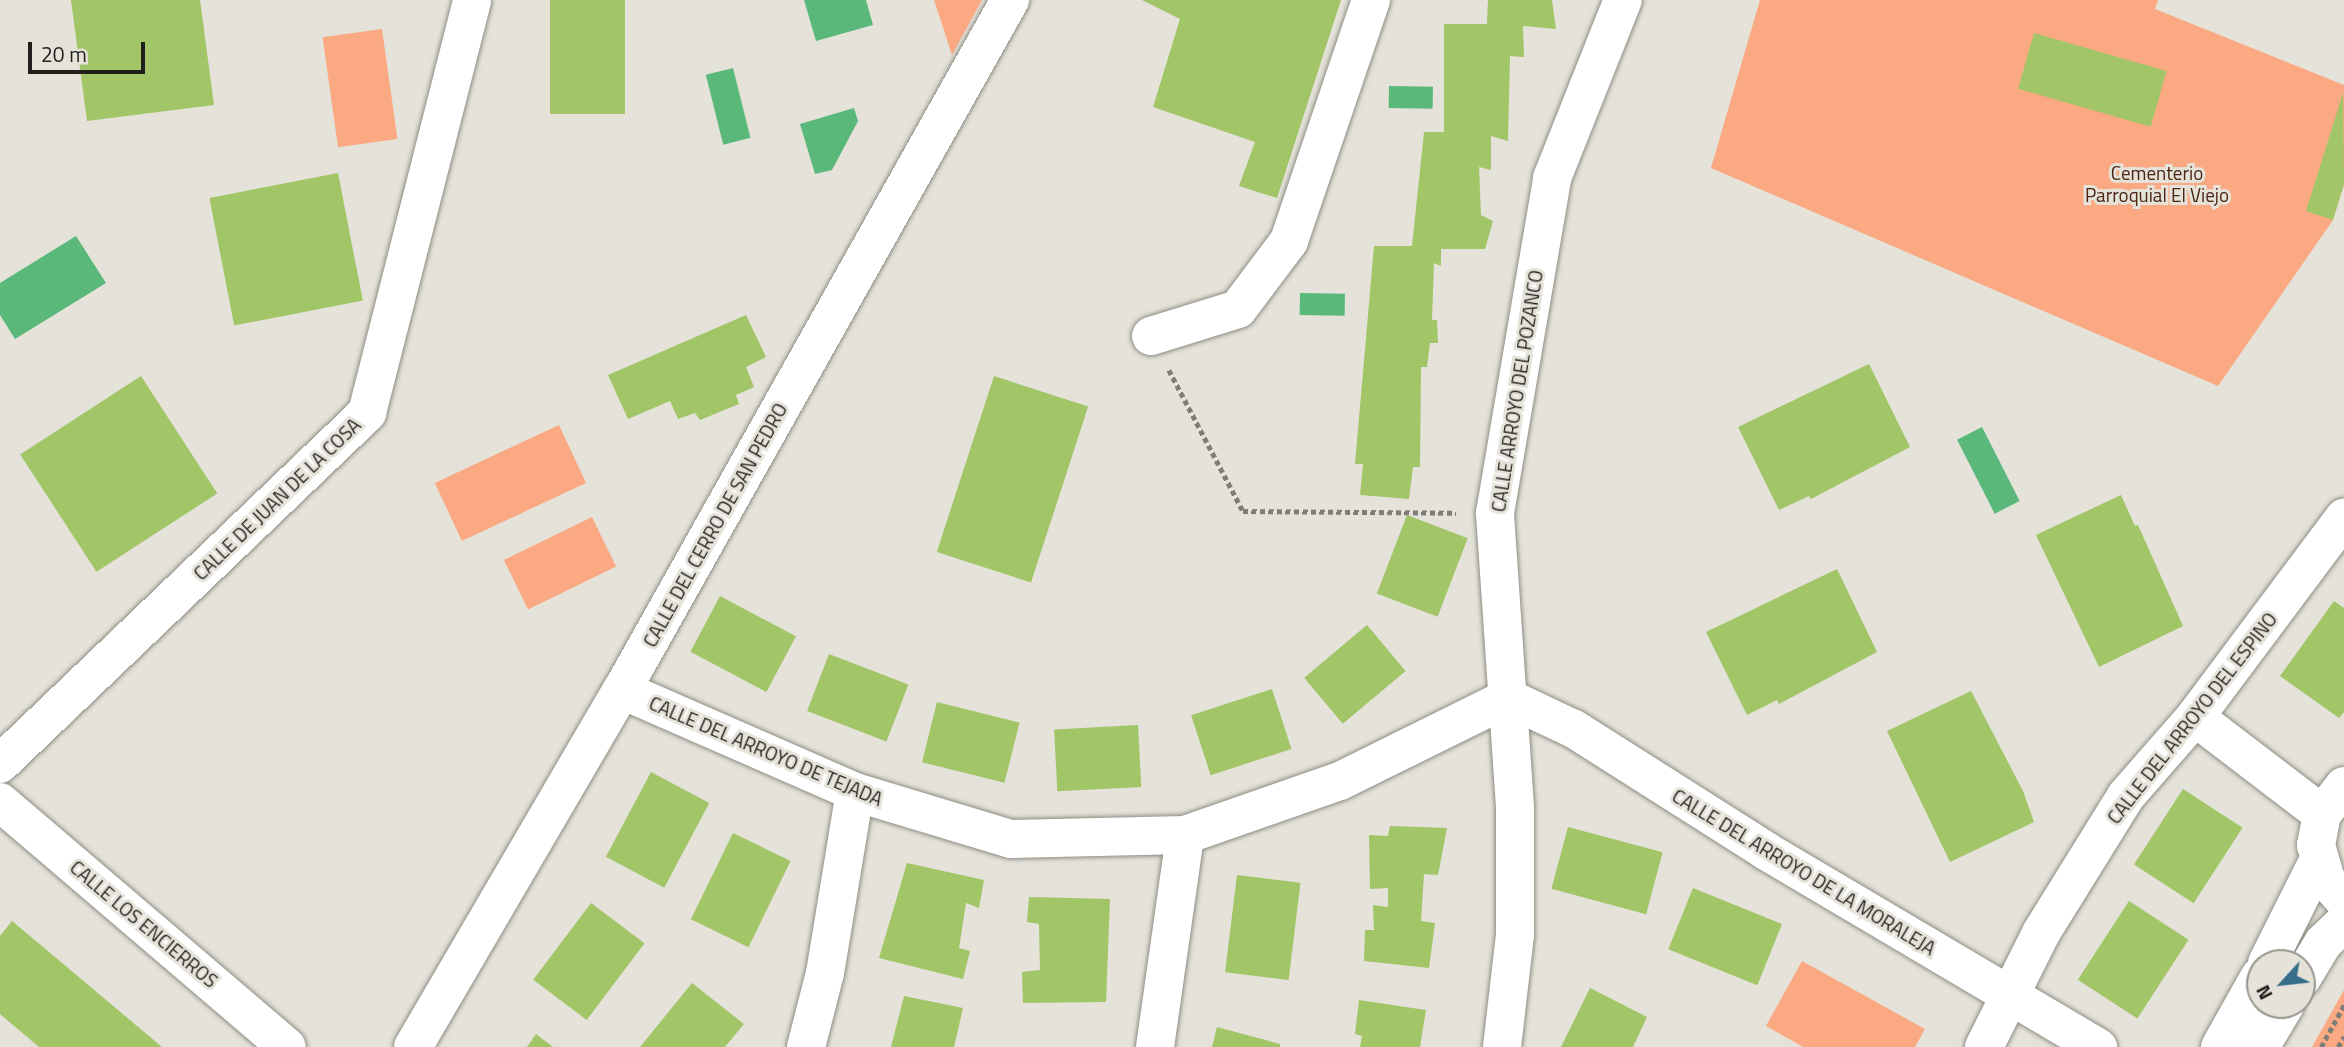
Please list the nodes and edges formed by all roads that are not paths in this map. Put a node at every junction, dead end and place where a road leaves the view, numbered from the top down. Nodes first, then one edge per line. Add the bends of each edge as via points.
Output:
1 (472, 0) edge
2 (1010, 0) edge
3 (1371, 0) edge
4 (1623, 0) edge
5 (1151, 336) road end
6 (2344, 518) edge
7 (622, 690) junction
8 (1508, 698) junction
9 (2195, 717) junction
10 (0, 764) edge
11 (855, 792) junction
12 (2333, 800) edge
13 (0, 802) edge
14 (1185, 835) junction
15 (2318, 861) junction
16 (2344, 900) edge
17 (2344, 923) edge
18 (2274, 949) edge
19 (2316, 955) edge
20 (2009, 998) junction
21 (2246, 1001) edge
22 (2277, 1019) edge
23 (287, 1047) edge
24 (413, 1047) edge
25 (806, 1047) edge
26 (1155, 1047) edge
27 (1502, 1047) edge
28 (1984, 1047) edge
29 (2098, 1047) edge
30 (2220, 1047) edge
31 (2260, 1047) edge

1 - 10 street, CALLE DE JUAN DE LA COSA via 367,413
2 - 7 street, CALLE DEL CERRO DE SAN PEDRO
3 - 5 street via 1289,242 1238,309
4 - 8 street, CALLE ARROYO DEL POZANCO via 1552,178 1495,513
6 - 9 street, CALLE DEL ARROYO DEL ESPINO
7 - 11 street, CALLE DEL ARROYO DE TEJADA
7 - 24 street, CALLE DEL CERRO DE SAN PEDRO
8 - 14 street, CALLE DEL ARROYO DE TEJADA via 1340,781
8 - 20 street, CALLE DEL ARROYO DE LA MORALEJA via 1574,729
8 - 27 street, CALLE ARROYO DEL POZANCO via 1516,807 1515,936
9 - 12 street
9 - 20 street, CALLE DEL ARROYO DEL ESPINO via 2126,796 2041,933
11 - 14 street, CALLE DEL ARROYO DE TEJADA via 1011,839
11 - 25 street via 825,973
12 - 15 street via 2316,837
13 - 23 street, CALLE LOS ENCIERROS
14 - 26 street
15 - 16 street via 2326,880
15 - 18 street
17 - 19 street
20 - 28 street, CALLE DEL ARROYO DEL ESPINO
20 - 29 street, CALLE DEL ARROYO DE LA MORALEJA
21 - 30 street
22 - 31 street

